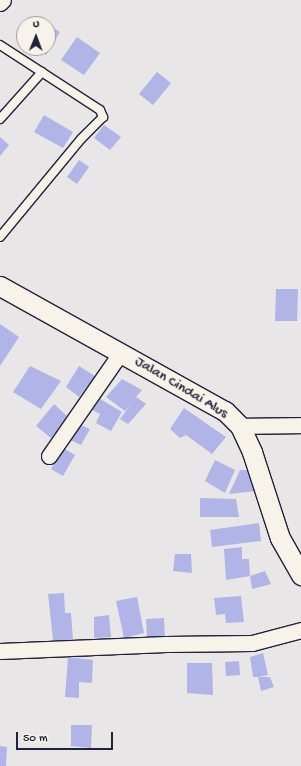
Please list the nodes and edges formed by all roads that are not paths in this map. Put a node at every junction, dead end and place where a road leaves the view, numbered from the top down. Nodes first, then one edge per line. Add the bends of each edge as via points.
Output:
1 (3, 0) edge
2 (0, 3) edge
3 (0, 45) edge
4 (42, 72) junction
5 (0, 119) edge
6 (0, 237) edge
7 (0, 286) edge
8 (120, 352) junction
9 (301, 425) edge
10 (240, 426) junction
11 (49, 456) dead end
12 (301, 575) edge
13 (301, 630) edge
14 (0, 651) edge

1 - 2 street
3 - 4 lane
4 - 5 lane
4 - 6 lane via 100,110 103,117 81,139
7 - 8 street, Jalan Cindai Alus
8 - 10 street, Jalan Cindai Alus via 225,411
8 - 11 street
9 - 10 street
10 - 12 street, Jalan Cindai Alus via 252,452 280,538
13 - 14 street via 252,643

